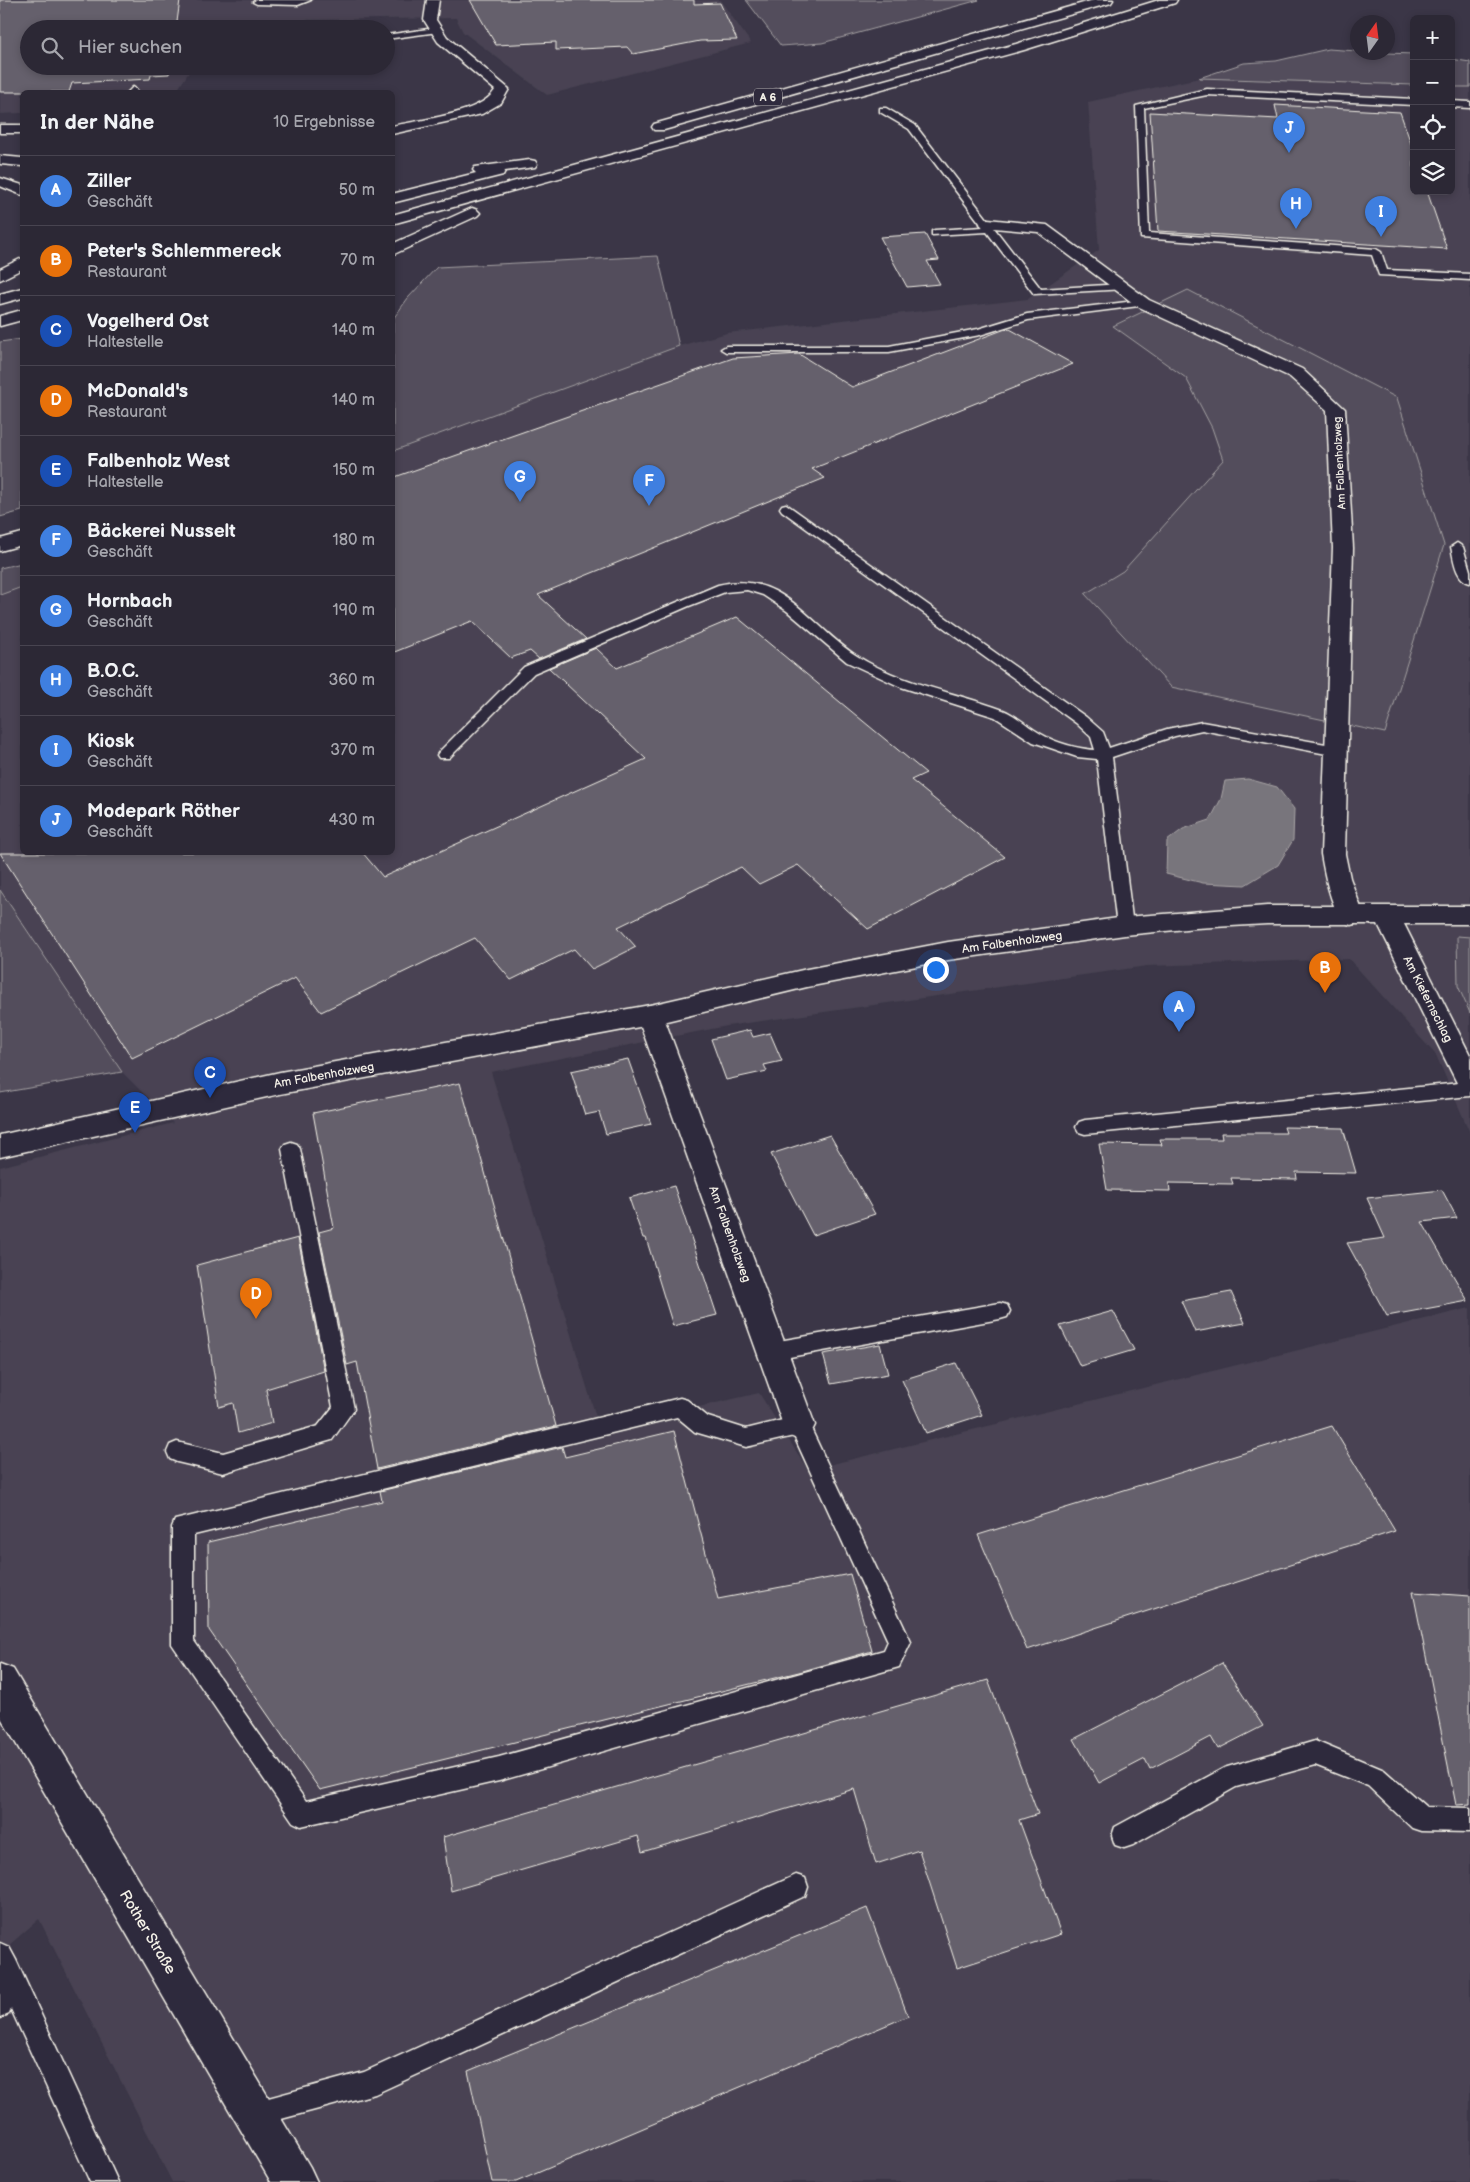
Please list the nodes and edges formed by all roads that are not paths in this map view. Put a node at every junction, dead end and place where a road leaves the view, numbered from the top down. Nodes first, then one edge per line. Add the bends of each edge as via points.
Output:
1 (307, 0) edge
2 (432, 0) edge
3 (1107, 0) edge
4 (1171, 0) edge
5 (257, 2) dead end
6 (435, 30) junction
7 (395, 36) edge
8 (1410, 102) edge
9 (1455, 104) edge
10 (1470, 104) edge
11 (883, 110) dead end
12 (0, 129) edge
13 (20, 129) edge
14 (395, 129) edge
15 (644, 131) dead end
16 (0, 160) edge
17 (20, 162) edge
18 (563, 174) junction
19 (416, 178) dead end
20 (0, 182) edge
21 (20, 190) edge
22 (395, 198) edge
23 (395, 219) edge
24 (990, 226) junction
25 (935, 233) dead end
26 (395, 249) edge
27 (20, 263) edge
28 (0, 276) edge
29 (1470, 277) edge
30 (1122, 287) junction
31 (20, 293) edge
32 (0, 298) edge
33 (1143, 304) junction
34 (20, 316) edge
35 (0, 321) edge
36 (726, 349) dead end
37 (786, 508) dead end
38 (20, 522) edge
39 (0, 527) edge
40 (20, 540) edge
41 (0, 545) edge
42 (1456, 547) dead end
43 (1470, 578) edge
44 (1337, 751) junction
45 (444, 754) dead end
46 (1104, 755) junction
47 (1351, 916) junction
48 (1387, 916) junction
49 (1470, 916) edge
50 (1125, 926) junction
51 (650, 1015) junction
52 (1470, 1082) edge
53 (1470, 1089) edge
54 (1085, 1127) dead end
55 (39, 1138) junction
56 (0, 1140) edge
57 (0, 1146) edge
58 (291, 1149) dead end
59 (1000, 1310) dead end
60 (773, 1352) junction
61 (799, 1425) junction
62 (177, 1452) dead end
63 (0, 1682) edge
64 (1470, 1820) edge
65 (1124, 1836) dead end
66 (796, 1887) dead end
67 (4, 1962) edge
68 (0, 2005) edge
69 (255, 2113) junction
70 (104, 2182) edge
71 (295, 2182) edge

1 - 5 lane via 298,3
2 - 6 main road via 430,20
3 - 15 main road, A 6
4 - 18 main road, A 6 via 1010,49
6 - 7 lane
6 - 14 main road via 502,89 496,100 477,111
8 - 29 lane via 1207,92 1140,106 1144,236 1376,252 1383,273
9 - 10 lane
11 - 24 lane via 912,126
12 - 13 main road
16 - 17 main road
18 - 23 main road, A 6
18 - 26 main road
19 - 22 main road via 535,162
20 - 21 main road
24 - 25 lane
24 - 30 main road, Am Falbenholzweg via 1042,228
24 - 30 lane via 1038,292
27 - 28 main road
30 - 33 main road, Am Falbenholzweg
31 - 32 main road
33 - 36 lane via 1027,317 980,332 889,349
33 - 44 main road, Am Falbenholzweg via 1296,373 1336,409 1343,548
34 - 35 main road
37 - 46 lane via 1081,720 1098,735
38 - 39 main road
40 - 41 main road
42 - 43 lane via 1463,571
44 - 46 lane via 1202,726 1172,732
44 - 47 main road, Am Falbenholzweg via 1333,854
45 - 46 lane via 529,670 684,603 723,588 747,586 768,592 792,608 852,658 906,684 1000,714 1038,739 1082,754
46 - 50 lane
47 - 48 main road, Am Falbenholzweg
47 - 50 main road, Am Falbenholzweg via 1268,915
48 - 49 main road, Am Falbenholzweg
48 - 52 main road, Am Kiefernschlag
50 - 51 main road, Am Falbenholzweg via 939,953 807,978
51 - 55 main road, Am Falbenholzweg via 280,1083
51 - 60 main road, Am Falbenholzweg
53 - 54 lane
55 - 56 main road
55 - 57 main road, Am Falbenholzweg
58 - 62 lane via 344,1409 325,1433 223,1463
59 - 60 lane
60 - 61 main road, Am Falbenholzweg
61 - 61 lane via 900,1642 891,1660 499,1769 302,1814 183,1644 183,1527 680,1407 702,1425 746,1438
63 - 69 main road, Rother Straße
64 - 65 lane via 1421,1819 1376,1778 1315,1753 1232,1776
66 - 69 lane via 366,2085
67 - 68 lane
67 - 70 lane
69 - 71 main road, Rother Straße

